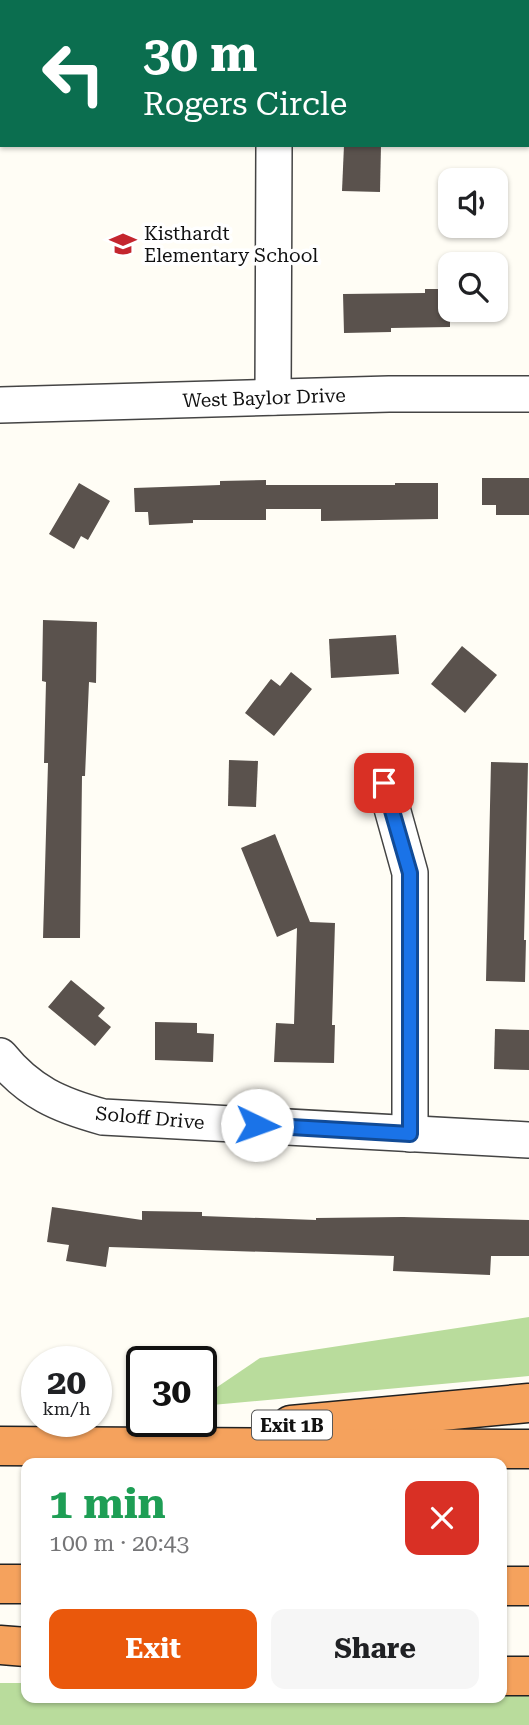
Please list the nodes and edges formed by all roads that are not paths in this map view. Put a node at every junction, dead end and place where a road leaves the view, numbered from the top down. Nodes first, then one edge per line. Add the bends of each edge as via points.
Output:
1 (274, 147) edge
2 (529, 394) edge
3 (273, 397) junction
4 (0, 405) edge
5 (384, 783) dead end
6 (0, 1056) edge
7 (410, 1134) junction
8 (529, 1140) edge
9 (529, 1403) edge
10 (0, 1446) edge
11 (55, 1446) junction
12 (529, 1449) edge
13 (0, 1584) edge
14 (21, 1584) edge
15 (507, 1586) edge
16 (529, 1586) edge
17 (0, 1645) edge
18 (21, 1647) edge
19 (529, 1675) edge
20 (507, 1676) edge

1 - 3 street
2 - 3 street, West Baylor Drive
3 - 4 street, West Baylor Drive
5 - 7 street via 410,873
6 - 7 street, Soloff Drive via 40,1094 103,1116
7 - 8 street, Soloff Drive
9 - 11 highway, Exit 1B
10 - 11 highway
11 - 12 highway
13 - 14 highway
15 - 16 highway
17 - 18 highway
19 - 20 highway

